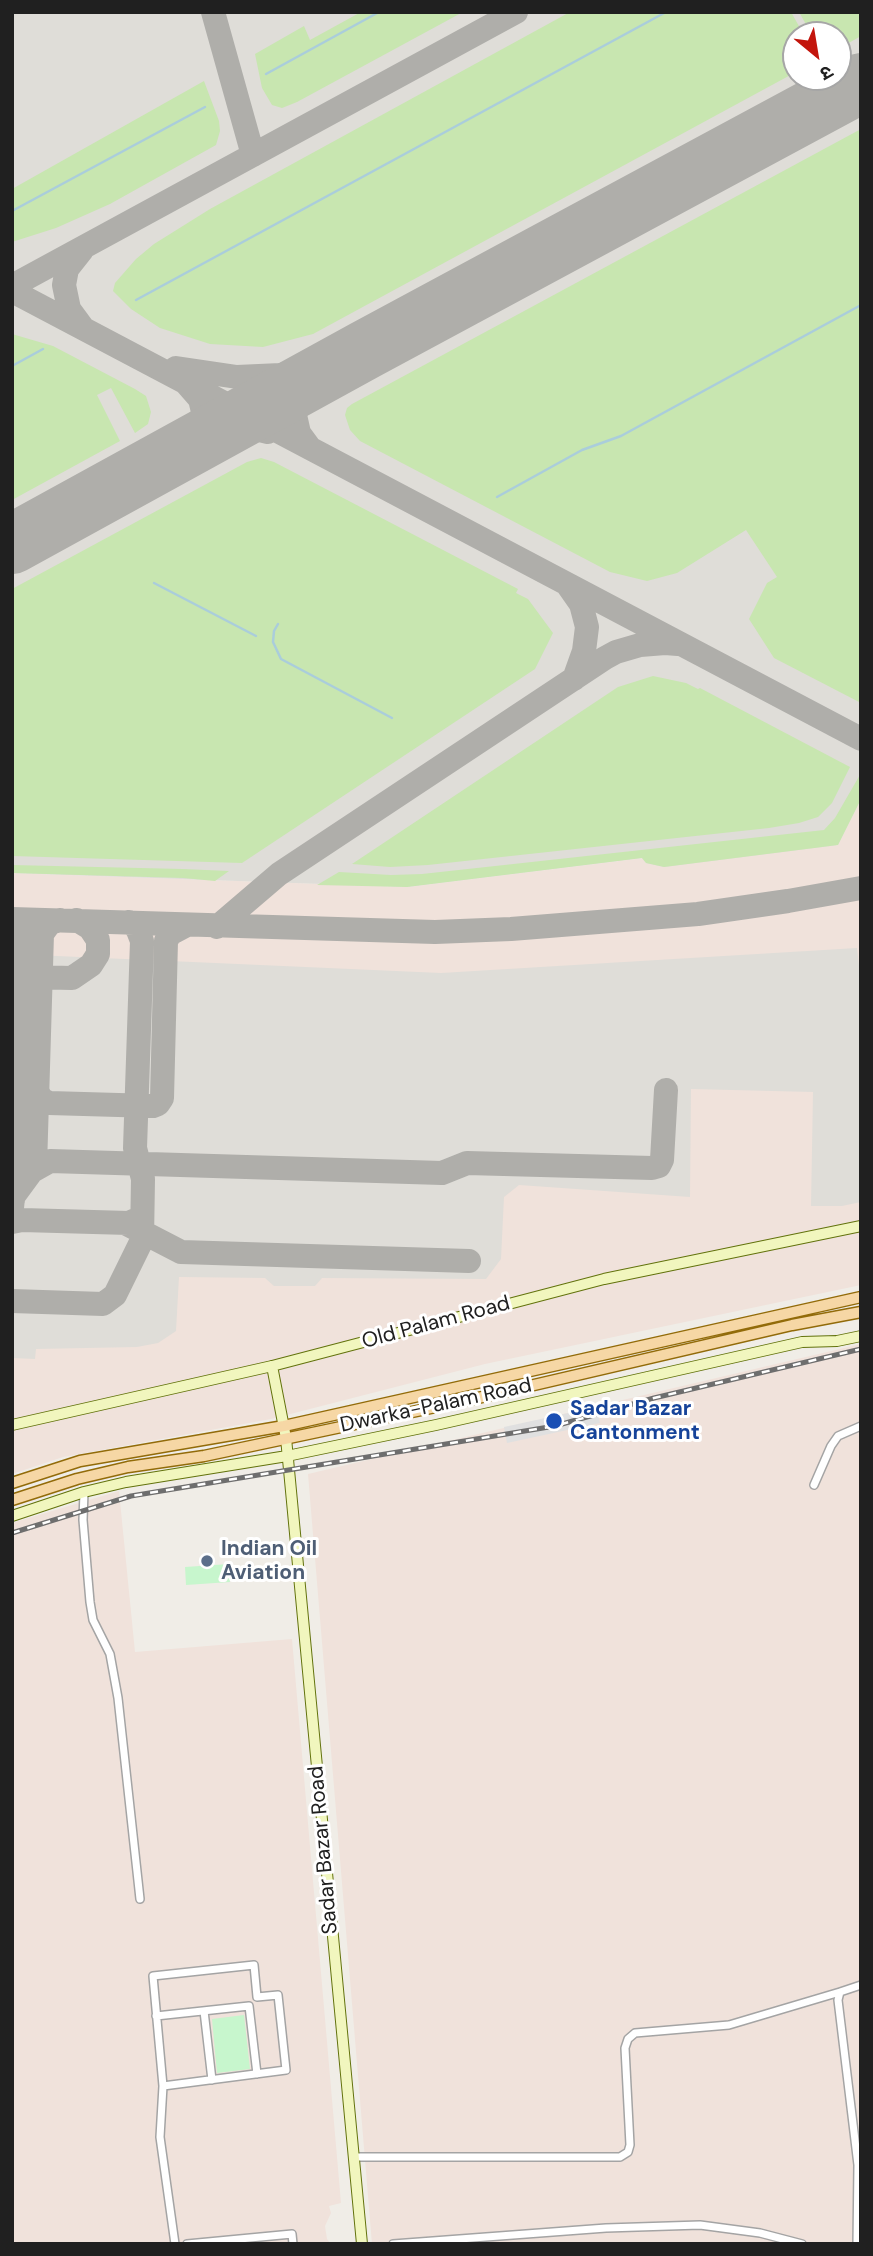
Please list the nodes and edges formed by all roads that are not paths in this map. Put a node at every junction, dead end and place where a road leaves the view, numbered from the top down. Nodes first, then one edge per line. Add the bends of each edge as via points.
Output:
1 (861, 1226) edge
2 (861, 1297) edge
3 (861, 1312) edge
4 (861, 1336) edge
5 (272, 1366) junction
6 (12, 1425) edge
7 (284, 1426) junction
8 (861, 1426) edge
9 (286, 1438) junction
10 (287, 1456) junction
11 (12, 1483) edge
12 (814, 1485) dead end
13 (84, 1492) junction
14 (12, 1500) edge
15 (12, 1516) edge
16 (140, 1899) dead end
17 (861, 1985) edge
18 (840, 1992) junction
19 (257, 1997) junction
20 (249, 2006) junction
21 (204, 2011) junction
22 (156, 2016) junction
23 (257, 2074) junction
24 (212, 2080) junction
25 (861, 2084) edge
26 (163, 2086) junction
27 (849, 2087) junction
28 (354, 2157) junction
29 (859, 2165) edge
30 (175, 2244) edge
31 (187, 2244) edge
32 (293, 2244) edge
33 (362, 2244) edge
34 (393, 2244) edge
35 (802, 2244) edge
36 (857, 2244) edge

1 - 5 street, Old Palam Road via 604,1279
2 - 7 main road, Dwarka-Palam Road
3 - 9 main road, Dwarka-Palam Road
4 - 10 street via 802,1342
5 - 6 street, Old Palam Road
5 - 7 street, Sadar Bazar Road
7 - 9 street, Sadar Bazar Road
7 - 11 main road, Dwarka-Palam Road via 80,1461
8 - 12 street via 838,1436
9 - 10 street, Sadar Bazar Road
9 - 14 main road, Dwarka-Palam Road via 77,1479
10 - 13 street
10 - 28 street, Sadar Bazar Road
13 - 15 street
13 - 16 street via 90,1602 93,1620 110,1654 118,1698
17 - 18 street
18 - 27 street
18 - 28 street via 729,2025 635,2033 625,2048 630,2145 620,2157
19 - 20 street
19 - 22 street via 254,1965 152,1976
19 - 23 street via 278,1995 286,2070
20 - 21 street
20 - 23 street
21 - 22 street
21 - 24 street
22 - 26 street
23 - 24 street
24 - 26 street
25 - 27 street
26 - 30 street via 160,2137
27 - 29 street
28 - 33 street, Sadar Bazar Road
29 - 36 street
31 - 32 street via 292,2234
34 - 35 street via 700,2225

